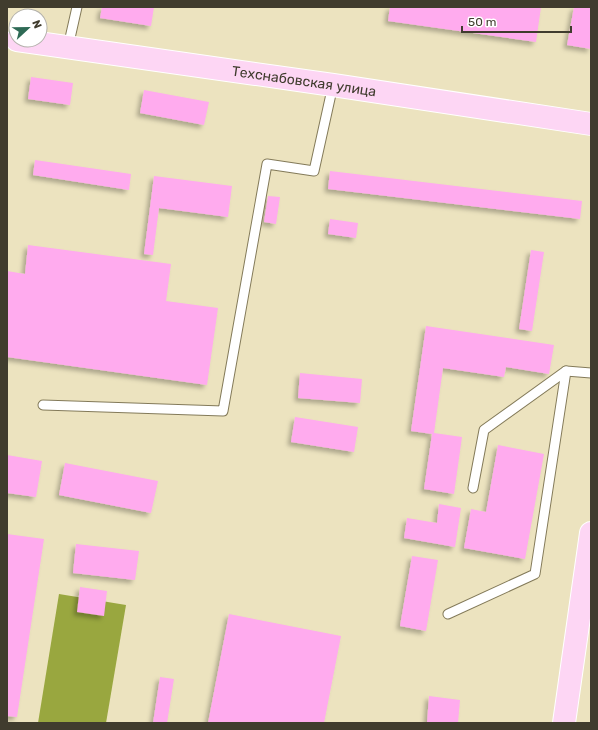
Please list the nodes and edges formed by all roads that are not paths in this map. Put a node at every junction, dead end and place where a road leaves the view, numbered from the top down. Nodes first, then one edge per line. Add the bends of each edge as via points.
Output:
1 (77, 7) edge
2 (48, 45) edge
3 (68, 48) junction
4 (333, 85) junction
5 (591, 124) edge
6 (566, 370) junction
7 (591, 374) edge
8 (43, 405) dead end
9 (473, 488) dead end
10 (591, 533) edge
11 (448, 614) dead end
12 (564, 723) edge

1 - 3 lane
2 - 3 main road, Техснабовская улица
3 - 4 main road, Техснабовская улица
4 - 5 main road, Техснабовская улица
4 - 8 lane via 314,171 267,164 223,411
6 - 7 lane
6 - 9 lane via 484,430
6 - 11 lane via 535,574
10 - 12 main road

